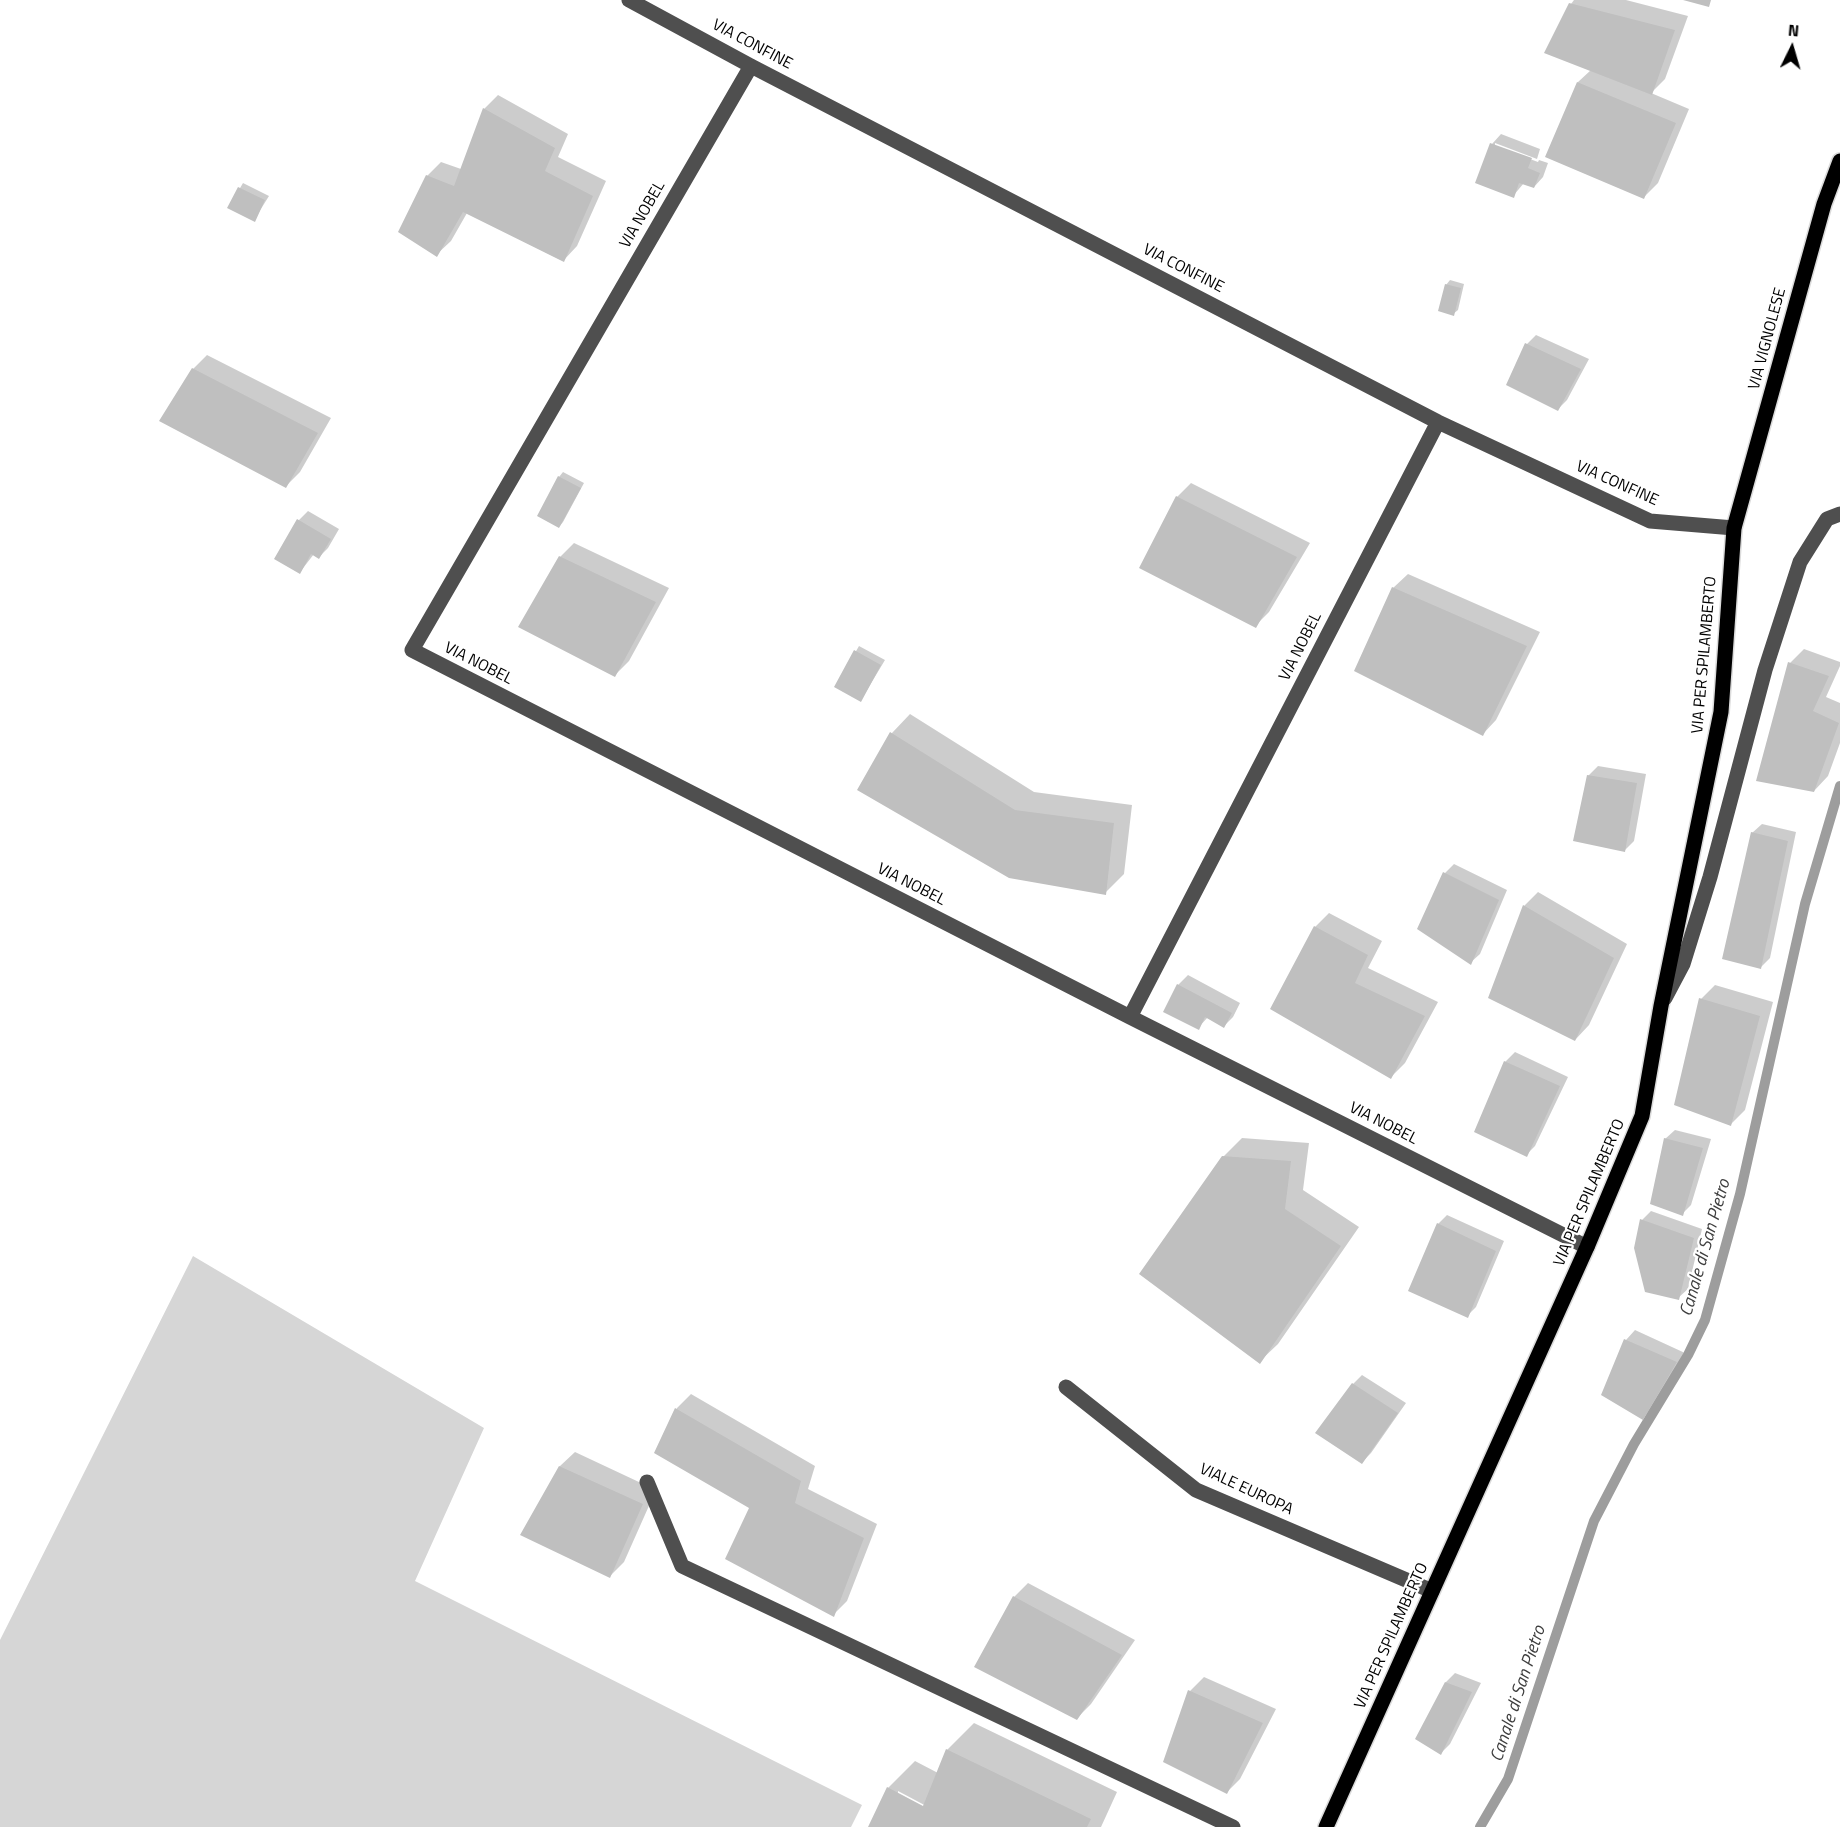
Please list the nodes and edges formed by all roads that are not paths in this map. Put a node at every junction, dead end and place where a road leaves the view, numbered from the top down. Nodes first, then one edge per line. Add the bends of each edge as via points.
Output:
1 (629, 0) edge
2 (751, 66) junction
3 (1840, 161) edge
4 (1438, 422) junction
5 (1840, 514) edge
6 (1734, 528) junction
7 (1661, 1006) junction
8 (1130, 1017) junction
9 (1587, 1247) junction
10 (1066, 1387) dead end
11 (647, 1482) dead end
12 (1432, 1592) junction
13 (1233, 1827) edge
14 (1326, 1827) edge

1 - 2 street, VIA CONFINE
2 - 4 street, VIA CONFINE
2 - 8 street, VIA NOBEL via 412,650
3 - 6 main road, VIA VIGNOLESE via 1824,204
4 - 6 street, VIA CONFINE via 1650,521
4 - 8 street, VIA NOBEL
5 - 7 street via 1827,519 1800,562 1765,670 1683,964
6 - 7 main road, VIA PER SPILAMBERTO via 1721,712
7 - 9 main road, VIA PER SPILAMBERTO via 1642,1116
8 - 9 street, VIA NOBEL
9 - 12 main road, VIA PER SPILAMBERTO
10 - 12 street, VIALE EUROPA via 1196,1490
11 - 13 street via 682,1566
12 - 14 main road, VIA PER SPILAMBERTO

